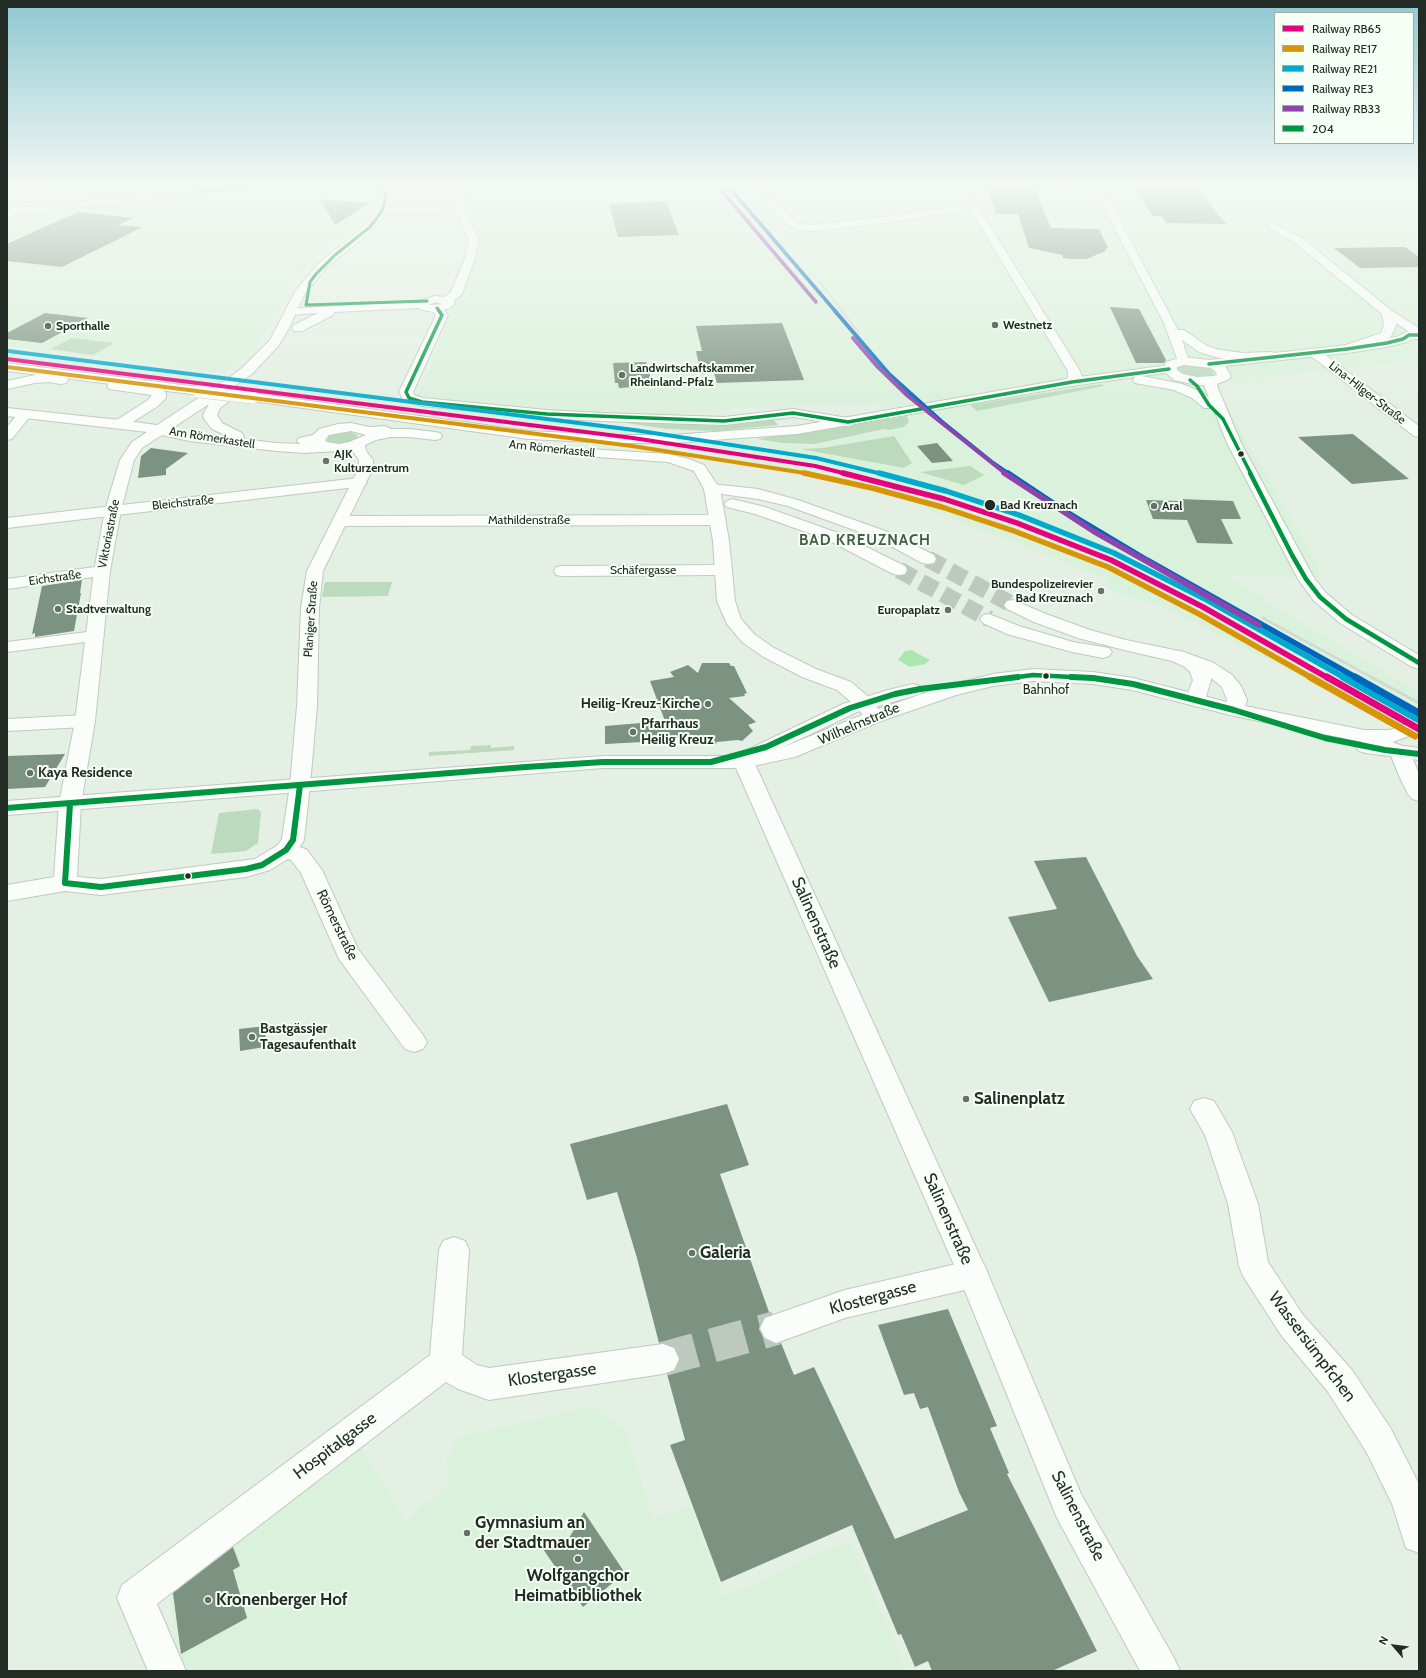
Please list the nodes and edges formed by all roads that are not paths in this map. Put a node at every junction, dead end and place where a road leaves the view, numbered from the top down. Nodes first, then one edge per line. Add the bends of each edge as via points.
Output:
1 (325, 263) edge
2 (468, 263) edge
3 (1007, 263) edge
4 (1138, 263) edge
5 (1327, 263) edge
6 (310, 282) junction
7 (424, 303) junction
8 (442, 304) junction
9 (292, 308) junction
10 (305, 308) junction
11 (345, 309) junction
12 (1388, 312) junction
13 (1170, 323) junction
14 (298, 328) junction
15 (1180, 333) junction
16 (1404, 338) junction
17 (1418, 340) edge
18 (291, 341) dead end
19 (1347, 349) junction
20 (1315, 353) junction
21 (1294, 356) junction
22 (1183, 361) junction
23 (1205, 363) junction
24 (7, 367) edge
25 (268, 367) dead end
26 (1222, 370) junction
27 (1172, 372) junction
28 (1073, 376) junction
29 (1125, 378) junction
30 (62, 380) dead end
31 (1190, 380) junction
32 (1211, 381) junction
33 (7, 386) edge
34 (114, 386) dead end
35 (218, 392) junction
36 (1024, 392) junction
37 (300, 403) junction
38 (1209, 405) junction
39 (7, 412) edge
40 (25, 414) junction
41 (775, 415) junction
42 (403, 417) junction
43 (1223, 419) junction
44 (848, 422) junction
45 (120, 424) junction
46 (332, 429) junction
47 (159, 430) junction
48 (791, 430) junction
49 (1419, 433) edge
50 (7, 436) edge
51 (237, 436) junction
52 (362, 436) junction
53 (323, 443) junction
54 (137, 445) junction
55 (558, 450) dead end
56 (574, 452) dead end
57 (359, 483) junction
58 (714, 496) junction
59 (793, 503) junction
60 (113, 510) junction
61 (779, 516) junction
62 (718, 520) junction
63 (340, 521) junction
64 (7, 523) edge
65 (928, 558) tunnel mouth
66 (723, 570) junction
67 (899, 570) tunnel mouth
68 (102, 571) junction
69 (562, 571) dead end
70 (7, 584) edge
71 (1013, 605) tunnel mouth
72 (989, 619) tunnel mouth
73 (95, 636) junction
74 (1098, 645) junction
75 (7, 647) edge
76 (1185, 658) junction
77 (1419, 663) edge
78 (1195, 700) junction
79 (863, 710) junction
80 (1234, 710) junction
81 (85, 721) junction
82 (7, 725) edge
83 (1413, 728) edge
84 (1364, 736) junction
85 (766, 747) junction
86 (1409, 753) edge
87 (711, 762) junction
88 (744, 762) junction
89 (300, 785) junction
90 (1419, 794) edge
91 (70, 804) junction
92 (7, 808) edge
93 (286, 850) junction
94 (65, 883) junction
95 (7, 893) edge
96 (414, 1042) dead end
97 (1204, 1109) dead end
98 (454, 1250) dead end
99 (973, 1274) junction
100 (776, 1328) tunnel mouth
101 (663, 1359) tunnel mouth
102 (445, 1363) junction
103 (1419, 1534) edge
104 (167, 1671) edge
105 (1161, 1671) edge

1 - 6 street
2 - 8 street via 456,294
3 - 28 street
4 - 13 street
5 - 12 street
6 - 9 street via 300,292
6 - 10 street
7 - 8 street via 426,308
7 - 10 street
7 - 11 street
8 - 41 street via 442,315 406,392 409,398 422,402 601,417 724,421
9 - 10 street
9 - 35 street via 275,342 248,370
10 - 11 street
10 - 14 street
11 - 14 street via 314,319
12 - 16 street via 1402,327
12 - 17 street
12 - 19 street via 1390,326 1386,335
13 - 15 street
13 - 22 street
14 - 18 street
15 - 21 street via 1204,349 1220,354 1243,357
15 - 23 street via 1193,355
16 - 17 street via 1406,343
16 - 19 street
17 - 19 street
19 - 20 street
20 - 21 street
20 - 49 street, Lina-Hilger-Straße
21 - 23 street
21 - 26 street via 1232,366
22 - 23 street
22 - 27 street via 1171,365
23 - 26 street
24 - 37 street, bridge
25 - 51 street via 211,410 213,423
26 - 32 street via 1224,376
27 - 28 street via 1095,379
27 - 29 street
27 - 31 street
28 - 36 street
29 - 36 street
29 - 38 street via 1177,387 1197,395
30 - 33 street via 35,379
31 - 32 street
31 - 38 street
32 - 43 street via 1210,386
34 - 45 street via 159,393 159,398 153,403
35 - 45 street via 158,419
35 - 47 street, Viktoriastraße
36 - 44 street
37 - 42 street
37 - 46 street via 333,416 336,422
38 - 43 street
39 - 40 street
40 - 45 street
40 - 50 street
41 - 44 street via 793,413
41 - 48 street via 800,420 802,425
42 - 48 street via 502,432 599,439 701,438
42 - 52 street via 376,421
43 - 77 street via 1292,555 1320,597 1370,635
44 - 48 street
45 - 47 street
45 - 54 street via 130,431
46 - 52 street, Am Römerkastell via 351,427
46 - 53 street, Am Römerkastell via 321,434
47 - 51 street, Am Römerkastell
47 - 53 street, Am Römerkastell via 189,437 276,448 305,450
47 - 54 street, Viktoriastraße
51 - 53 street, Am Römerkastell
52 - 53 street, Am Römerkastell via 339,448
52 - 55 street, Am Römerkastell via 403,433
52 - 57 street, Planiger Straße via 358,448 367,464
54 - 60 street, Viktoriastraße via 125,466
56 - 58 street, Am Römerkastell via 668,458 684,462 699,468
57 - 60 street, Bleichstraße
57 - 63 street, Planiger Straße
58 - 59 street via 722,489 758,494
58 - 61 street
58 - 62 street
59 - 61 street via 778,507 776,510
59 - 65 street via 882,535
60 - 64 street, Bleichstraße
60 - 68 street, Viktoriastraße
61 - 67 street via 832,536
62 - 63 street, Mathildenstraße
62 - 66 street
63 - 89 street, Planiger Straße via 315,571 310,608 307,706
66 - 69 street, Schäfergasse
66 - 79 street via 728,610 739,629 768,652 809,673
68 - 70 street, Eichstraße
68 - 73 street, Viktoriastraße
71 - 74 street
72 - 74 street via 1013,630 1046,640
73 - 75 street
73 - 81 street, Viktoriastraße
74 - 76 street via 1119,652 1148,650
76 - 78 street via 1199,671 1202,680
76 - 80 street via 1207,667 1225,679 1235,693 1237,700
78 - 79 street, Wilhelmstraße via 1133,684 1073,676 1013,677 974,683 925,698
78 - 80 street, Wilhelmstraße
79 - 85 street, Wilhelmstraße
79 - 88 street, Wilhelmstraße via 788,754
80 - 84 street, Wilhelmstraße
80 - 86 street, Wilhelmstraße via 1325,738
81 - 82 street
81 - 91 street, Viktoriastraße
83 - 84 street, Wilhelmstraße via 1393,736
84 - 86 street
85 - 87 street, Wilhelmstraße
85 - 88 street, Wilhelmstraße
86 - 90 street via 1410,778
87 - 88 street, Wilhelmstraße
87 - 89 street, Wilhelmstraße via 603,762
88 - 99 street, Salinenstraße
89 - 91 street, Wilhelmstraße
89 - 93 street, Planiger Straße via 293,840
91 - 92 street, Wilhelmstraße
91 - 94 street, Viktoriastraße
93 - 94 street via 262,865 246,869 101,887
93 - 96 street, Römerstraße via 299,855 311,870 348,953
94 - 95 street
97 - 103 street, Wassersümpfchen via 1218,1132 1243,1204 1254,1266 1292,1325 1340,1381 1379,1441 1408,1499
98 - 102 street
99 - 100 street, Klostergasse via 845,1304
99 - 105 street, Salinenstraße via 1069,1506
101 - 102 street, Klostergasse via 489,1384 469,1378
102 - 104 street, Hospitalgasse via 135,1598

